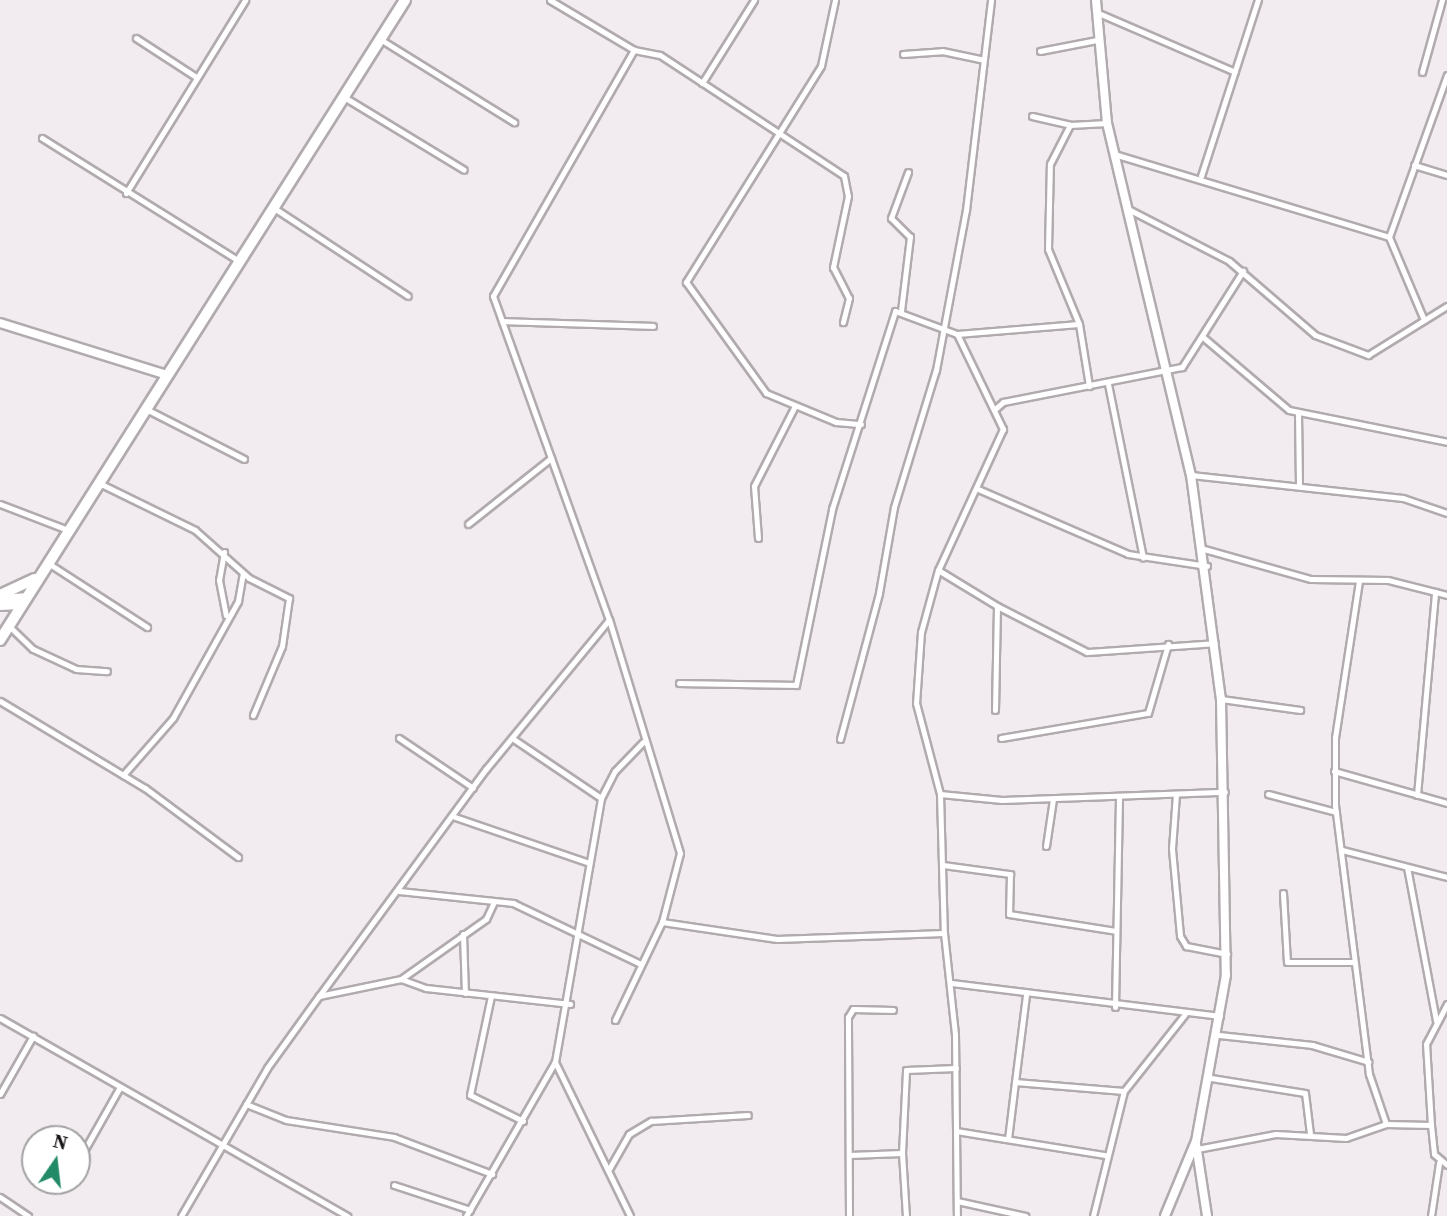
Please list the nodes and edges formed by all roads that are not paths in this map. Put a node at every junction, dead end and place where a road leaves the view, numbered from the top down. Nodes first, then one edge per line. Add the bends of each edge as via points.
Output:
1 (245, 0) edge
2 (405, 0) edge
3 (550, 0) edge
4 (754, 0) edge
5 (835, 0) edge
6 (991, 0) edge
7 (1096, 0) edge
8 (1258, 0) edge
9 (1442, 0) edge
10 (1096, 12) junction
11 (136, 38) dead end
12 (380, 39) junction
13 (1097, 40) junction
14 (634, 50) junction
15 (1040, 51) dead end
16 (903, 54) dead end
17 (981, 59) junction
18 (1235, 72) junction
19 (1422, 72) dead end
20 (1447, 75) edge
21 (196, 76) junction
22 (702, 83) junction
23 (344, 97) junction
24 (1032, 116) dead end
25 (514, 122) dead end
26 (1107, 122) junction
27 (1070, 125) junction
28 (775, 134) junction
29 (42, 138) dead end
30 (1114, 153) junction
31 (1414, 165) junction
32 (464, 170) dead end
33 (908, 172) dead end
34 (1447, 175) edge
35 (1201, 176) junction
36 (126, 193) junction
37 (274, 208) junction
38 (1128, 209) junction
39 (1389, 237) junction
40 (239, 261) junction
41 (1242, 271) junction
42 (408, 296) dead end
43 (1447, 306) edge
44 (901, 311) junction
45 (1424, 320) junction
46 (502, 321) junction
47 (842, 322) dead end
48 (0, 323) edge
49 (1079, 324) junction
50 (653, 326) dead end
51 (943, 330) junction
52 (957, 334) junction
53 (1204, 338) junction
54 (1168, 371) junction
55 (167, 375) junction
56 (1108, 384) junction
57 (1089, 386) junction
58 (988, 393) junction
59 (1003, 402) junction
60 (795, 406) junction
61 (146, 409) junction
62 (995, 409) junction
63 (1298, 413) junction
64 (861, 424) junction
65 (1447, 442) edge
66 (551, 458) junction
67 (244, 459) dead end
68 (1191, 475) junction
69 (99, 483) junction
70 (1299, 486) junction
71 (978, 489) junction
72 (0, 504) edge
73 (1447, 511) edge
74 (468, 524) dead end
75 (68, 530) junction
76 (758, 538) dead end
77 (1204, 548) junction
78 (224, 552) junction
79 (1143, 558) junction
80 (48, 563) junction
81 (1208, 566) junction
82 (938, 570) junction
83 (243, 573) junction
84 (40, 575) junction
85 (1359, 581) junction
86 (1435, 592) junction
87 (1447, 595) edge
88 (0, 597) edge
89 (23, 601) junction
90 (0, 606) edge
91 (997, 607) junction
92 (226, 615) junction
93 (0, 617) edge
94 (609, 620) junction
95 (9, 626) junction
96 (147, 627) dead end
97 (0, 638) edge
98 (1215, 643) junction
99 (1168, 644) junction
100 (107, 671) dead end
101 (679, 683) dead end
102 (1221, 699) junction
103 (0, 701) edge
104 (995, 710) dead end
105 (1300, 710) dead end
106 (253, 715) dead end
107 (399, 738) dead end
108 (512, 738) junction
109 (1002, 738) dead end
110 (840, 739) dead end
111 (643, 742) junction
112 (1334, 771) junction
113 (122, 775) junction
114 (473, 788) junction
115 (1224, 792) junction
116 (940, 794) junction
117 (1176, 794) junction
118 (1268, 794) dead end
119 (1416, 795) junction
120 (1119, 796) junction
121 (601, 798) junction
122 (1053, 799) junction
123 (1447, 803) edge
124 (1336, 812) junction
125 (455, 817) junction
126 (1046, 846) dead end
127 (1342, 850) junction
128 (238, 857) dead end
129 (589, 863) junction
130 (943, 865) junction
131 (1407, 867) junction
132 (1417, 870) junction
133 (1409, 876) junction
134 (1447, 877) edge
135 (399, 891) junction
136 (1283, 892) dead end
137 (494, 902) junction
138 (662, 922) junction
139 (1116, 931) junction
140 (582, 933) junction
141 (944, 933) junction
142 (463, 934) junction
143 (1228, 954) junction
144 (1354, 961) junction
145 (641, 964) junction
146 (401, 979) junction
147 (952, 983) junction
148 (465, 993) junction
149 (1026, 995) junction
150 (319, 996) junction
151 (491, 996) junction
152 (570, 1004) junction
153 (1447, 1004) edge
154 (1115, 1007) junction
155 (893, 1010) dead end
156 (1185, 1014) junction
157 (1222, 1016) junction
158 (0, 1018) edge
159 (615, 1020) dead end
160 (1436, 1021) junction
161 (1219, 1035) junction
162 (33, 1037) junction
163 (555, 1062) junction
164 (1369, 1062) junction
165 (956, 1068) junction
166 (1211, 1079) junction
167 (1015, 1082) junction
168 (120, 1087) junction
169 (1124, 1091) junction
170 (0, 1094) edge
171 (246, 1104) junction
172 (748, 1115) dead end
173 (523, 1121) junction
174 (1386, 1124) junction
175 (1431, 1125) junction
176 (956, 1131) junction
177 (1310, 1134) junction
178 (91, 1138) edge
179 (1008, 1139) junction
180 (221, 1144) junction
181 (1196, 1145) junction
182 (902, 1153) junction
183 (849, 1155) junction
184 (1105, 1155) junction
185 (1439, 1163) junction
186 (1447, 1166) edge
187 (609, 1169) junction
188 (492, 1174) junction
189 (394, 1185) dead end
190 (0, 1198) edge
191 (957, 1201) junction
192 (335, 1209) junction
193 (468, 1213) edge
194 (28, 1216) edge
195 (181, 1216) edge
196 (331, 1216) edge
197 (347, 1216) edge
198 (630, 1216) edge
199 (849, 1216) edge
200 (906, 1216) edge
201 (957, 1216) edge
202 (1025, 1216) edge
203 (1093, 1216) edge
204 (1166, 1216) edge
205 (1207, 1216) edge
206 (1431, 1216) edge

1 - 21 street
2 - 12 highway
3 - 14 street
4 - 22 street
5 - 28 street via 821,66
6 - 17 street
7 - 10 street
8 - 18 street
9 - 19 street
10 - 13 street
10 - 18 street
11 - 21 street
12 - 23 highway
12 - 25 street
13 - 15 street
13 - 26 street
14 - 22 street via 660,55
14 - 46 street via 496,287
16 - 17 street via 942,51
17 - 51 street via 966,210
18 - 35 street
20 - 31 street
21 - 36 street
22 - 28 street
23 - 32 street
23 - 37 highway
24 - 27 street
26 - 27 street
26 - 30 street
27 - 49 street via 1050,164 1048,249
28 - 47 street via 838,171 847,183 833,267 849,298
28 - 60 street via 686,282 757,384
29 - 36 street
30 - 35 street
30 - 38 street
31 - 34 street
31 - 39 street
33 - 44 street via 891,218 910,237
35 - 39 street
36 - 40 street
37 - 40 highway
37 - 42 street
38 - 41 street
38 - 54 street
39 - 45 street
40 - 55 highway
41 - 45 street via 1315,335 1368,355
41 - 53 street
43 - 45 street
44 - 51 street
44 - 64 street via 893,314
46 - 50 street
46 - 66 street
48 - 55 street
49 - 52 street
49 - 57 street
51 - 52 street
51 - 110 street
52 - 58 street
53 - 54 street via 1182,367
53 - 63 street
54 - 56 street
54 - 68 street
55 - 61 highway
56 - 57 street
56 - 79 street
57 - 59 street
58 - 59 street
58 - 62 street
59 - 62 street
60 - 64 street via 836,422
60 - 76 street via 754,486
61 - 67 street
61 - 69 highway
62 - 71 street via 1001,440
63 - 65 street
63 - 70 street
64 - 101 street via 810,595 796,685
66 - 74 street
66 - 94 street
68 - 70 street
68 - 77 street
69 - 75 highway
69 - 78 street via 195,530
70 - 73 street via 1403,498
71 - 79 street
71 - 82 street
72 - 75 street
75 - 80 highway
77 - 81 street
77 - 85 street via 1284,574
78 - 83 street
78 - 92 street via 219,580
79 - 81 street
80 - 84 highway
80 - 96 street
81 - 98 street
82 - 91 street
82 - 116 street via 916,674 925,748
83 - 92 street via 238,601
83 - 106 street via 286,595 290,604 282,646
84 - 88 highway
84 - 89 highway
85 - 86 street via 1388,580
85 - 112 street
86 - 87 street
86 - 119 street
88 - 89 street
89 - 90 street
89 - 95 highway
91 - 99 street via 1087,652
91 - 104 street
92 - 113 street via 173,718
93 - 97 highway
94 - 108 street
94 - 111 street
95 - 97 highway
95 - 100 street via 33,649 76,669
98 - 99 street
98 - 102 street
99 - 109 street via 1148,713
102 - 105 street
102 - 115 street
103 - 113 street
107 - 114 street
108 - 114 street
108 - 121 street
111 - 121 street via 615,771
111 - 138 street via 680,853
112 - 119 street
112 - 124 street
113 - 128 street
114 - 125 street
115 - 117 street
115 - 143 street
116 - 122 street
116 - 130 street
117 - 120 street
117 - 143 street via 1173,861 1180,936 1186,946
118 - 124 street
119 - 123 street
120 - 122 street
120 - 139 street
121 - 129 street
122 - 126 street
124 - 127 street
125 - 129 street
125 - 135 street
127 - 131 street
127 - 144 street
129 - 140 street
130 - 139 street via 1010,873 1009,914
130 - 141 street
131 - 132 street
131 - 133 street
132 - 133 street
132 - 134 street
133 - 160 street
135 - 137 street
135 - 150 street
136 - 144 street via 1287,962
137 - 140 street via 513,903
137 - 142 street via 486,919
138 - 141 street via 777,939
138 - 145 street
139 - 154 street
140 - 145 street
140 - 152 street
141 - 147 street
142 - 146 street
142 - 148 street
143 - 157 street
144 - 164 street
145 - 159 street
146 - 148 street
146 - 150 street
147 - 149 street
147 - 165 street
148 - 151 street
149 - 154 street
149 - 167 street
150 - 171 street
151 - 152 street
151 - 173 street via 470,1095
152 - 163 street
153 - 160 street
154 - 156 street
155 - 183 street via 849,1012
156 - 157 street
156 - 169 street
157 - 161 street
158 - 162 street
160 - 175 street via 1425,1054
161 - 164 street via 1312,1045
161 - 166 street
162 - 168 street
162 - 170 street
163 - 173 street
163 - 187 street
164 - 174 street via 1375,1103
165 - 176 street
165 - 182 street via 906,1070
166 - 177 street via 1306,1093
166 - 181 street
167 - 169 street
167 - 179 street
168 - 178 street
168 - 180 street
169 - 184 street
171 - 180 street
171 - 188 street via 286,1120 394,1137
172 - 187 street via 642,1124
173 - 188 street
174 - 175 street
174 - 177 street via 1346,1138
175 - 185 street
176 - 179 street
176 - 191 street
177 - 181 street
179 - 184 street
180 - 192 street
180 - 195 street
181 - 204 street
181 - 205 street
182 - 183 street
182 - 200 street
183 - 199 street
184 - 203 street
185 - 186 street
185 - 206 street
187 - 198 street
188 - 193 street
189 - 193 street
190 - 194 street
191 - 201 street
191 - 202 street
192 - 196 street
192 - 197 street

